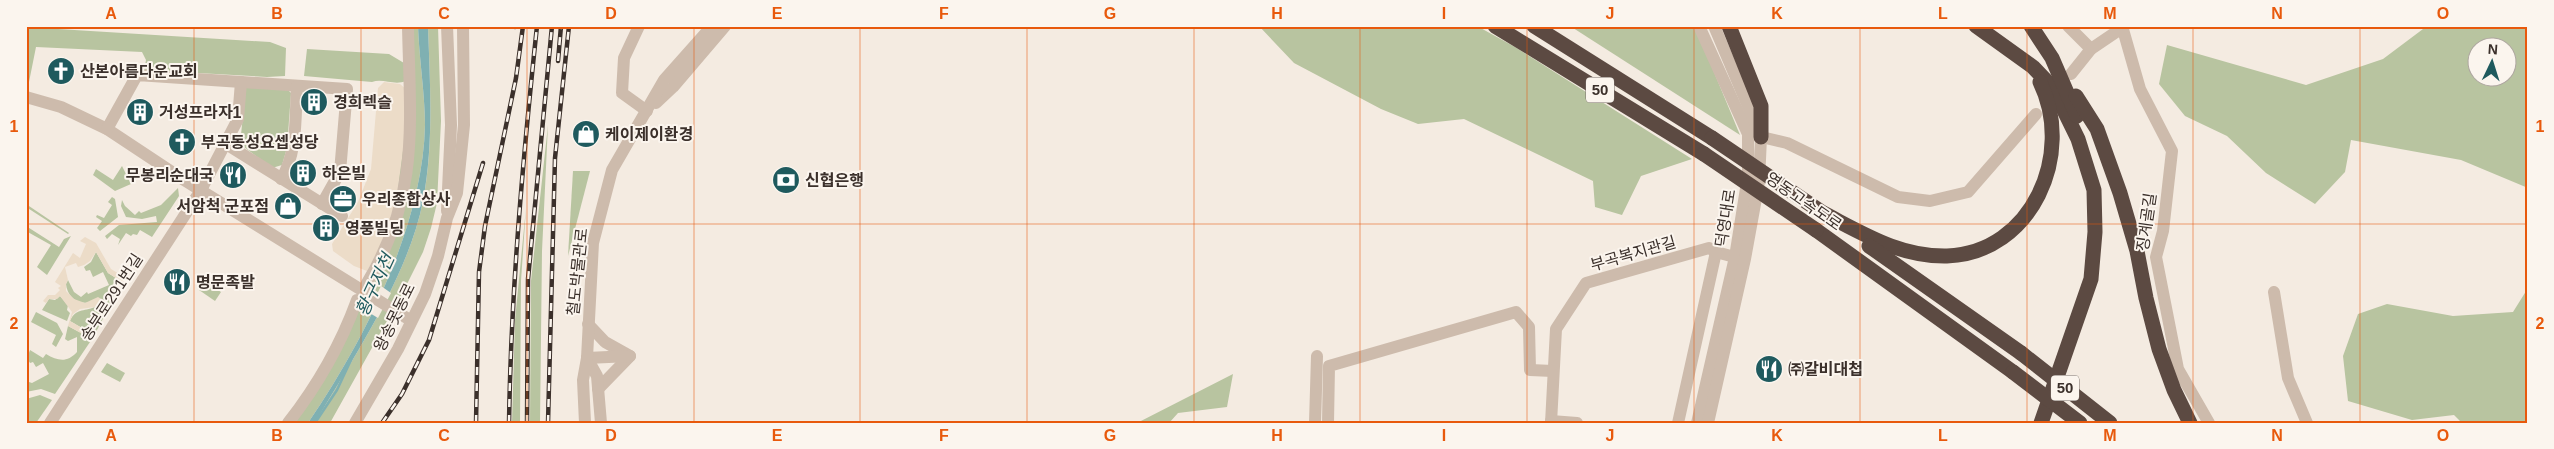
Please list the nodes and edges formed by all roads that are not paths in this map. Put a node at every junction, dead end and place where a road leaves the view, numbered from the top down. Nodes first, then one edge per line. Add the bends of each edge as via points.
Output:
1 (408, 26) edge
2 (447, 26) edge
3 (464, 26) edge
4 (639, 26) edge
5 (712, 26) edge
6 (725, 26) edge
7 (1495, 26) edge
8 (1534, 26) edge
9 (1699, 26) edge
10 (1714, 26) edge
11 (1729, 26) edge
12 (1976, 26) edge
13 (2030, 26) edge
14 (2068, 26) edge
15 (2122, 27) edge
16 (2091, 49) junction
17 (2052, 58) junction
18 (2033, 67) junction
19 (2072, 74) dead end
20 (241, 82) junction
21 (297, 86) junction
22 (26, 97) edge
23 (647, 111) junction
24 (2036, 114) dead end
25 (107, 129) junction
26 (1755, 135) junction
27 (226, 144) junction
28 (281, 178) junction
29 (201, 190) junction
30 (322, 204) junction
31 (1823, 213) junction
32 (342, 216) dead end
33 (447, 218) junction
34 (1716, 252) junction
35 (1740, 258) junction
36 (363, 292) junction
37 (2274, 292) dead end
38 (410, 320) junction
39 (588, 324) junction
40 (630, 356) junction
41 (1317, 356) dead end
42 (587, 358) junction
43 (1553, 371) junction
44 (598, 389) junction
45 (1551, 422) edge
46 (50, 423) edge
47 (288, 423) edge
48 (355, 423) edge
49 (585, 423) edge
50 (601, 423) edge
51 (1315, 423) edge
52 (1328, 423) edge
53 (1577, 423) edge
54 (1678, 423) edge
55 (1697, 423) edge
56 (1708, 423) edge
57 (2041, 423) edge
58 (2051, 423) edge
59 (2080, 423) edge
60 (2110, 423) edge
61 (2190, 423) edge
62 (2209, 423) edge
63 (2307, 423) edge

1 - 36 street via 412,134 405,181 390,240
2 - 33 street, 왕송못동로 via 451,125
3 - 33 street, 왕송못동로 via 464,125 457,193
4 - 23 street via 624,58 622,93
5 - 23 street, 철도박물관로 via 664,80
6 - 23 street, 철도박물관로 via 673,87
7 - 59 highway, 영동고속도로 / 50, bridge via 1704,154 1816,230
8 - 31 highway, 영동고속도로 / 50, bridge via 1712,138
9 - 26 street, 덕영대로
10 - 26 street, 덕영대로
11 - 26 highway via 1761,106
12 - 18 highway
13 - 17 highway
14 - 16 street
15 - 16 street
15 - 62 street, 징계골길 via 2140,89 2172,151 2163,231 2156,257 2178,369
16 - 19 street
17 - 58 highway via 2084,134 2101,186 2103,232 2100,280
17 - 61 highway via 2097,129 2137,250 2159,349
18 - 31 highway via 2046,95 2052,142 2044,184 2016,229 1996,243 1974,251 1940,255 1890,248
18 - 57 highway via 2053,88 2078,139 2094,190 2095,232 2091,279
20 - 21 street
20 - 25 street via 137,74
20 - 27 street, 송부로291번길 via 238,119
21 - 28 street via 293,148 289,167
21 - 30 street via 347,89 340,172
22 - 25 street via 62,108
23 - 39 street, 철도박물관로 via 612,170 593,243
24 - 26 street via 1968,192 1930,201 1898,197 1787,143
25 - 29 street
26 - 35 street, 덕영대로 via 1759,182
27 - 28 street
27 - 29 street, 송부로291번길
28 - 30 street
29 - 36 street
29 - 46 street, 송부로291번길
30 - 32 street
31 - 60 highway, 영동고속도로 / 50, bridge via 2020,353
33 - 38 street, 왕송못동로 via 438,256
34 - 35 street, 부곡복지관길
34 - 43 street, 부곡복지관길 via 1708,248 1586,283 1556,329
34 - 54 street
35 - 55 street, 덕영대로
35 - 56 street, 덕영대로
36 - 38 street
36 - 47 street via 335,349
37 - 63 street via 2288,378
38 - 48 street, 왕송못동로 via 398,348
39 - 40 street via 605,342
39 - 42 street, 철도박물관로
40 - 42 street
40 - 44 street
41 - 51 street
42 - 44 street, 철도박물관로 via 597,376
42 - 49 street, 철도박물관로 via 583,380
43 - 45 street, 부곡복지관길
43 - 52 street via 1530,370 1529,327 1516,312 1329,366
44 - 50 street, 철도박물관로
45 - 53 street

